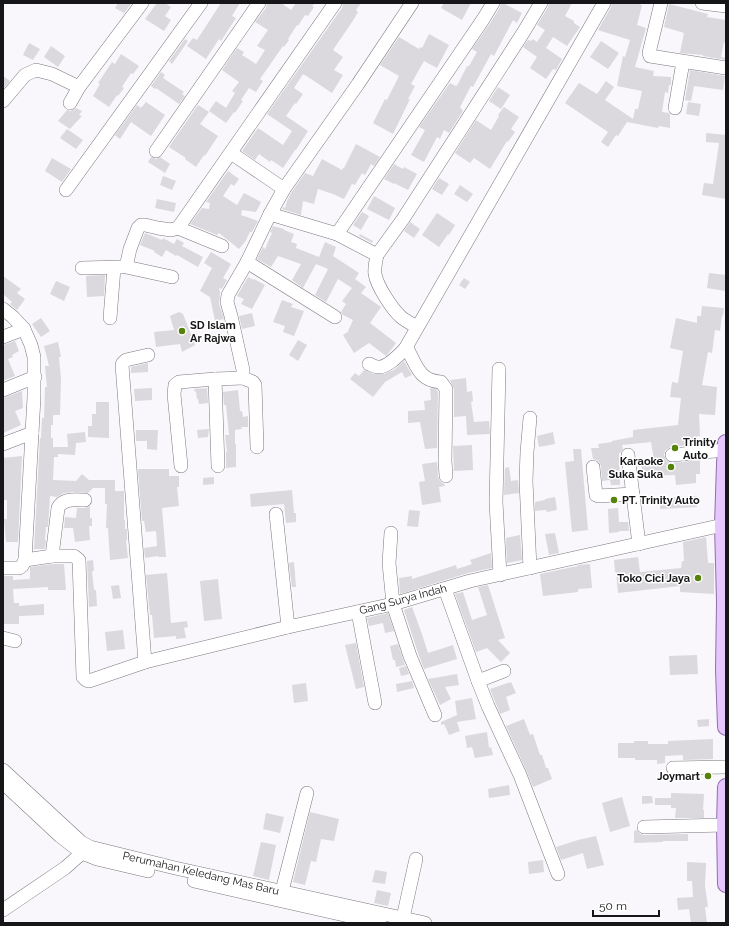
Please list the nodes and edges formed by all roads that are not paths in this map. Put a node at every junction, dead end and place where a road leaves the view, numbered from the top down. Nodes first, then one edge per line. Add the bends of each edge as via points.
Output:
1 (142, 3) edge
2 (201, 3) edge
3 (259, 3) edge
4 (335, 3) edge
5 (412, 3) edge
6 (493, 3) edge
7 (540, 3) edge
8 (604, 3) edge
9 (661, 3) edge
10 (702, 3) edge
11 (726, 6) edge
12 (683, 62) junction
13 (726, 68) edge
14 (79, 87) junction
15 (3, 101) edge
16 (70, 103) dead end
17 (675, 108) dead end
18 (156, 151) dead end
19 (230, 154) junction
20 (66, 190) dead end
21 (284, 190) junction
22 (270, 214) junction
23 (178, 228) junction
24 (337, 234) junction
25 (222, 246) dead end
26 (377, 255) junction
27 (247, 262) junction
28 (82, 268) dead end
29 (120, 268) junction
30 (172, 277) dead end
31 (3, 309) edge
32 (335, 317) dead end
33 (110, 318) dead end
34 (417, 327) junction
35 (24, 329) junction
36 (3, 337) edge
37 (405, 349) junction
38 (148, 355) dead end
39 (369, 364) dead end
40 (499, 369) dead end
41 (35, 377) junction
42 (243, 378) junction
43 (216, 379) junction
44 (3, 390) edge
45 (530, 418) dead end
46 (32, 434) junction
47 (3, 444) edge
48 (257, 447) dead end
49 (726, 447) edge
50 (628, 454) dead end
51 (672, 455) dead end
52 (181, 466) dead end
53 (218, 466) dead end
54 (593, 467) dead end
55 (446, 476) dead end
56 (633, 494) junction
57 (85, 500) dead end
58 (276, 514) dead end
59 (723, 525) junction
60 (391, 533) dead end
61 (639, 544) junction
62 (52, 556) junction
63 (25, 560) junction
64 (3, 568) edge
65 (530, 568) junction
66 (500, 575) junction
67 (445, 589) junction
68 (393, 604) junction
69 (358, 612) junction
70 (725, 618) edge
71 (288, 627) junction
72 (145, 662) junction
73 (725, 670) edge
74 (504, 671) dead end
75 (478, 681) junction
76 (375, 703) dead end
77 (435, 715) dead end
78 (726, 727) edge
79 (726, 767) edge
80 (673, 768) dead end
81 (3, 770) edge
82 (3, 783) edge
83 (726, 787) edge
84 (307, 792) dead end
85 (725, 816) edge
86 (644, 827) dead end
87 (84, 849) junction
88 (416, 859) dead end
89 (726, 862) edge
90 (558, 874) dead end
91 (726, 884) edge
92 (282, 891) junction
93 (3, 910) edge
94 (414, 921) edge
95 (380, 923) edge

1 - 14 street
2 - 20 street
3 - 18 street
4 - 19 street
5 - 21 street
6 - 24 street
7 - 26 street via 523,33
8 - 34 street
9 - 12 street via 649,55
10 - 11 street
12 - 13 street
12 - 17 street
14 - 15 street via 52,74 36,70 25,75
14 - 16 street
19 - 21 street
19 - 23 street
21 - 22 street
22 - 24 street
22 - 27 street
23 - 25 street
23 - 29 street via 171,230 145,225 138,228
24 - 26 street
26 - 34 street via 375,275 385,296 401,317
27 - 32 street
27 - 42 street via 227,299
28 - 29 street
29 - 30 street
29 - 33 street
31 - 35 street
34 - 37 street
35 - 36 street
35 - 41 street via 34,357
37 - 39 street via 382,367
37 - 55 street via 423,377 441,382 446,389
38 - 72 street via 126,360 122,365
40 - 66 street via 496,502
41 - 44 street
41 - 46 street
42 - 43 street
42 - 48 street via 255,385
43 - 52 street via 179,382 175,385
43 - 53 street
45 - 65 street via 526,482
46 - 47 street
46 - 63 street
49 - 51 street
49 - 59 main road
50 - 56 street
54 - 56 street via 596,495
56 - 61 street
57 - 62 street via 66,501 60,504
58 - 71 street
59 - 61 street, Gang Surya Indah
59 - 70 main road
60 - 68 street via 389,563
61 - 65 street, Gang Surya Indah
62 - 63 street
62 - 72 street, Gang Surya Indah via 74,556 79,560 83,676 86,680
63 - 64 street via 19,568
65 - 66 street, Gang Surya Indah
66 - 67 street, Gang Surya Indah
67 - 68 street, Gang Surya Indah
67 - 75 street
68 - 69 street, Gang Surya Indah
68 - 77 street via 410,656
69 - 71 street, Gang Surya Indah
69 - 76 street
70 - 73 main road
71 - 72 street, Gang Surya Indah
73 - 78 main road
74 - 75 street
75 - 90 street via 520,775
79 - 80 street
81 - 87 street, Perumahan Keledang Mas Baru via 81,842
82 - 87 street via 60,836
83 - 85 main road
84 - 92 street
85 - 86 street
85 - 89 main road
87 - 92 street, Perumahan Keledang Mas Baru via 90,847
87 - 93 street via 65,868
87 - 95 street via 97,858
88 - 94 street
89 - 91 main road
92 - 94 street, Perumahan Keledang Mas Baru

